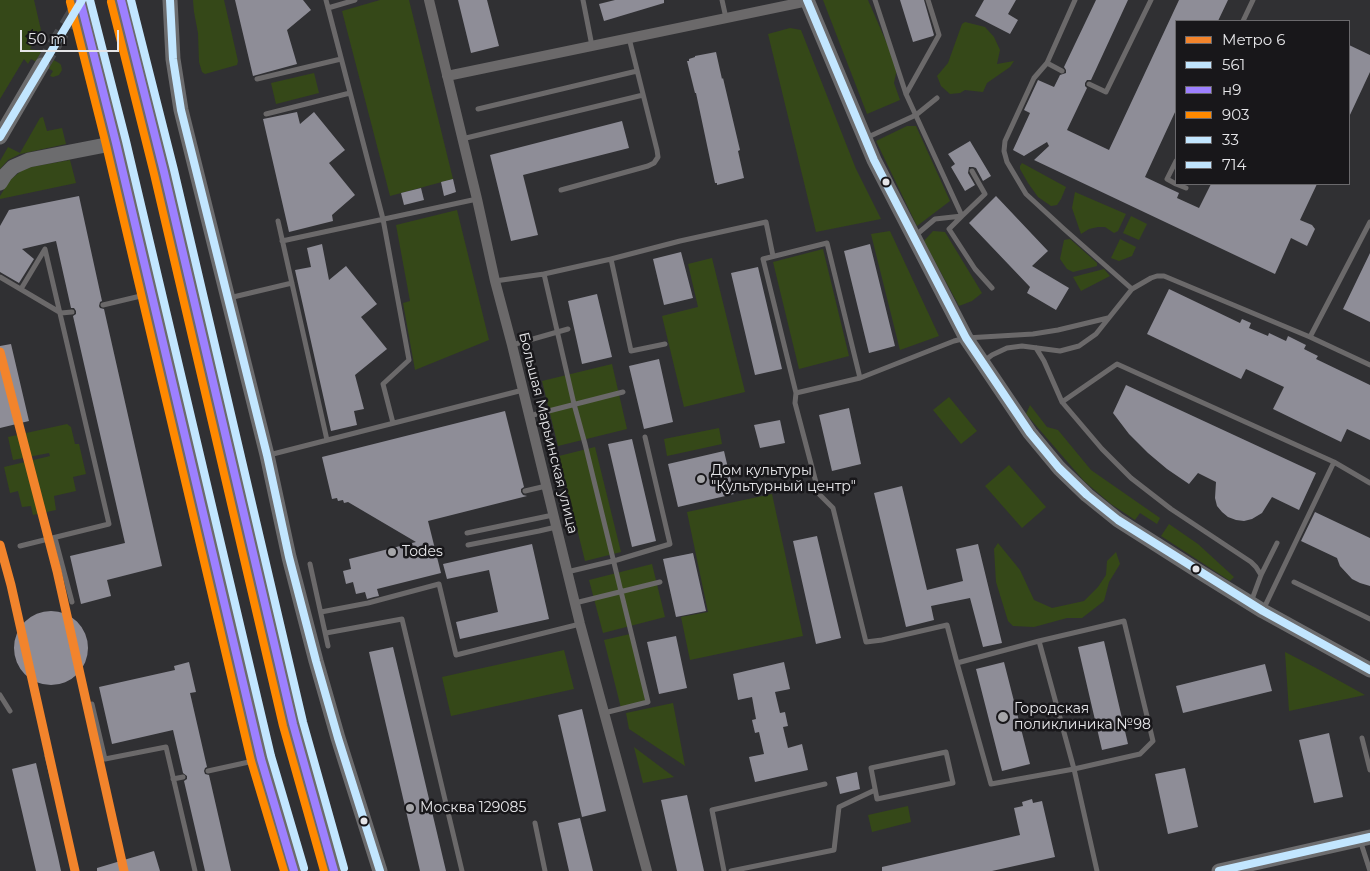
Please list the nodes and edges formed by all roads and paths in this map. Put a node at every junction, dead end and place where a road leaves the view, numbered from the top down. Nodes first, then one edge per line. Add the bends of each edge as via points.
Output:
1 (80, 0) edge
2 (121, 0) edge
3 (170, 0) edge
4 (326, 0) edge
5 (355, 0) edge
6 (429, 0) edge
7 (583, 0) edge
8 (722, 0) edge
9 (807, 0) edge
10 (875, 0) edge
11 (928, 0) edge
12 (1076, 0) edge
13 (1151, 0) edge
14 (1253, 0) edge
15 (328, 8) junction
16 (726, 18) junction
17 (1243, 20) edge
18 (629, 38) junction
19 (592, 46) junction
20 (342, 59) junction
21 (1047, 64) junction
22 (42, 65) tunnel mouth
23 (637, 71) junction
24 (1062, 71) dead end
25 (447, 76) junction
26 (257, 79) dead end
27 (1089, 84) dead end
28 (350, 94) junction
29 (906, 94) junction
30 (643, 95) junction
31 (937, 98) dead end
32 (478, 109) dead end
33 (266, 114) dead end
34 (916, 115) junction
35 (0, 137) edge
36 (865, 138) junction
37 (462, 139) junction
38 (116, 143) junction
39 (1175, 162) edge
40 (972, 171) dead end
41 (0, 183) edge
42 (1175, 183) edge
43 (1178, 185) edge
44 (1186, 188) dead end
45 (561, 190) dead end
46 (477, 199) junction
47 (962, 216) junction
48 (383, 219) junction
49 (278, 221) dead end
50 (1370, 222) edge
51 (914, 236) junction
52 (282, 242) junction
53 (772, 256) junction
54 (611, 258) junction
55 (544, 274) junction
56 (0, 277) edge
57 (495, 281) junction
58 (292, 283) junction
59 (992, 288) dead end
60 (21, 289) junction
61 (1132, 289) junction
62 (151, 294) junction
63 (228, 298) junction
64 (103, 305) dead end
65 (72, 312) dead end
66 (61, 313) junction
67 (1108, 318) junction
68 (568, 329) dead end
69 (556, 332) junction
70 (1310, 337) junction
71 (966, 338) junction
72 (512, 344) junction
73 (665, 344) dead end
74 (1036, 348) junction
75 (983, 362) junction
76 (1370, 365) edge
77 (860, 378) junction
78 (523, 390) junction
79 (624, 392) dead end
80 (796, 393) junction
81 (1062, 402) junction
82 (574, 404) junction
83 (529, 416) junction
84 (393, 423) junction
85 (645, 437) dead end
86 (327, 440) junction
87 (267, 455) junction
88 (1334, 462) junction
89 (1370, 482) edge
90 (546, 486) junction
91 (525, 491) dead end
92 (554, 515) junction
93 (556, 527) junction
94 (466, 533) dead end
95 (55, 538) junction
96 (1277, 543) dead end
97 (468, 545) dead end
98 (20, 546) dead end
99 (614, 560) junction
100 (310, 564) dead end
101 (567, 572) junction
102 (1261, 575) junction
103 (660, 582) dead end
104 (1294, 582) dead end
105 (621, 591) junction
106 (72, 602) dead end
107 (575, 603) junction
108 (1257, 607) junction
109 (321, 612) junction
110 (1370, 619) edge
111 (580, 624) junction
112 (326, 633) junction
113 (1040, 641) junction
114 (328, 646) dead end
115 (957, 663) junction
116 (1370, 670) edge
117 (0, 695) edge
118 (92, 704) dead end
119 (10, 711) dead end
120 (604, 714) junction
121 (1362, 738) dead end
122 (48, 756) dead end
123 (261, 759) junction
124 (1074, 770) junction
125 (1370, 770) edge
126 (208, 771) dead end
127 (183, 777) dead end
128 (173, 779) junction
129 (825, 784) dead end
130 (876, 790) junction
131 (535, 823) dead end
132 (1365, 838) edge
133 (76, 871) edge
134 (195, 871) edge
135 (294, 871) edge
136 (334, 871) edge
137 (380, 871) edge
138 (462, 871) edge
139 (545, 871) edge
140 (646, 871) edge
141 (724, 871) edge
142 (731, 871) edge
143 (1097, 871) edge
144 (1219, 871) edge
145 (1370, 871) edge

1 - 38 main road
2 - 136 main road via 293,724
3 - 63 street via 173,59 181,110
4 - 15 lane
5 - 15 lane
6 - 25 street, Большая Марьинская улица
7 - 19 lane
8 - 16 lane
9 - 16 street
9 - 36 street
10 - 29 lane
11 - 29 lane via 939,35
12 - 21 lane
13 - 27 lane via 1106,92
14 - 17 lane
15 - 20 lane
16 - 18 street
18 - 19 street
18 - 23 lane
19 - 25 street
20 - 26 lane
20 - 28 lane
21 - 24 lane
21 - 61 lane via 1034,78 1005,140 1008,162 1026,194
22 - 35 street
23 - 30 lane
23 - 32 lane
25 - 37 street, Большая Марьинская улица
28 - 33 lane
28 - 48 lane
29 - 34 lane
30 - 37 lane
30 - 45 lane via 658,150 654,163
31 - 34 lane
34 - 36 lane
34 - 47 lane
36 - 51 street
37 - 46 street, Большая Марьинская улица
38 - 41 street via 29,160 13,168
38 - 62 main road
39 - 42 lane via 1167,179
40 - 47 lane via 985,194
43 - 44 lane
46 - 48 lane
46 - 57 street, Большая Марьинская улица
47 - 51 lane via 935,219
47 - 59 lane via 949,229 975,270
48 - 52 lane
48 - 84 lane via 409,360 382,384
49 - 52 lane
50 - 70 lane
51 - 71 street
52 - 58 lane
53 - 54 lane via 766,222
53 - 77 lane via 827,243
53 - 80 lane via 763,259
54 - 55 lane
54 - 73 lane via 631,351
55 - 57 lane
55 - 69 lane
56 - 60 lane
57 - 72 street, Большая Марьинская улица
58 - 63 lane
58 - 86 lane
60 - 66 lane
60 - 66 lane via 45,249
61 - 67 lane
61 - 70 lane via 1151,278 1164,276
62 - 64 lane
62 - 123 main road
63 - 87 street
65 - 66 lane
66 - 95 lane via 109,524
67 - 71 lane via 1041,333
67 - 74 lane via 1096,334 1079,346 1060,351
68 - 69 lane
69 - 72 lane
69 - 82 lane
70 - 76 lane
71 - 75 street
71 - 77 lane
72 - 78 street, Большая Марьинская улица
74 - 75 lane via 1007,348
74 - 81 lane
75 - 108 street via 1030,433 1087,495 1118,520
77 - 80 lane
78 - 83 street, Большая Марьинская улица
78 - 84 lane
79 - 82 lane
80 - 115 lane via 795,403 819,494 833,508 866,642 947,625
81 - 88 lane via 1117,364
81 - 102 lane via 1131,478 1251,562
82 - 83 lane
82 - 99 lane
83 - 90 street, Большая Марьинская улица
84 - 86 lane
85 - 99 lane via 670,544
86 - 87 lane
87 - 137 street via 316,661
88 - 89 lane
88 - 108 lane
90 - 91 lane
90 - 92 street, Большая Марьинская улица
92 - 93 street, Большая Марьинская улица
92 - 94 lane
93 - 97 lane
93 - 101 street, Большая Марьинская улица
95 - 98 lane
95 - 106 lane
96 - 102 lane
99 - 101 lane
99 - 105 lane
100 - 109 lane
101 - 107 street, Большая Марьинская улица
102 - 108 lane
103 - 105 lane
104 - 110 lane
105 - 107 lane
105 - 120 lane via 648,702
107 - 111 street, Большая Марьинская улица
108 - 116 street
109 - 111 lane via 439,584 456,655
109 - 112 lane
111 - 120 street, Большая Марьинская улица
112 - 114 lane
112 - 138 lane via 402,619
113 - 115 lane
113 - 124 lane
113 - 124 lane via 1124,621 1153,741 1140,754
115 - 124 lane via 991,784
117 - 119 lane
118 - 128 lane via 105,759 166,747
120 - 140 street, Большая Марьинская улица
121 - 125 lane
122 - 133 lane
123 - 126 lane
123 - 135 main road
124 - 143 lane
127 - 128 lane
128 - 134 lane
129 - 141 lane via 712,810
130 - 130 lane via 871,768 946,752 953,783 877,799
130 - 142 lane via 839,807 834,850
131 - 139 lane
132 - 144 street
132 - 145 lane

